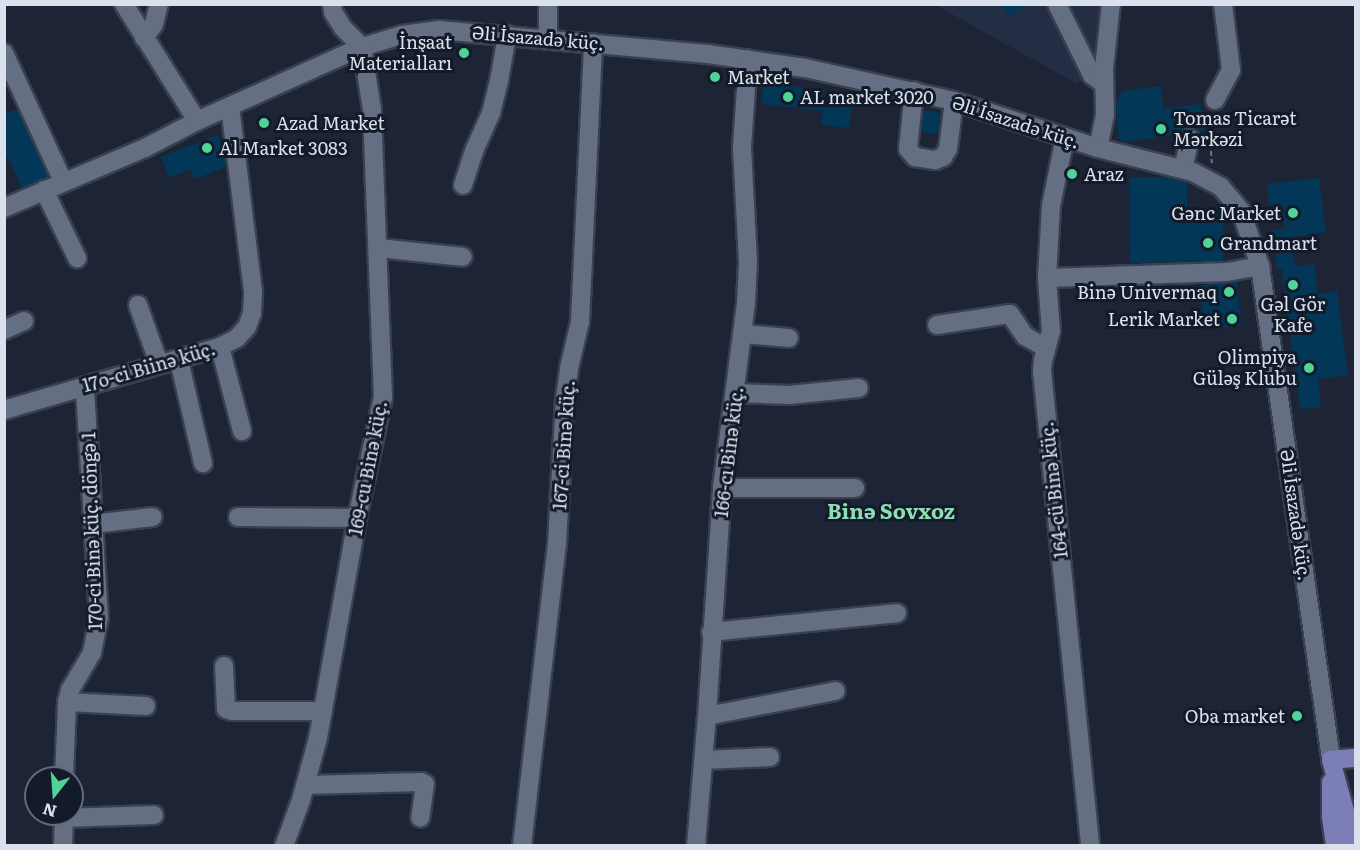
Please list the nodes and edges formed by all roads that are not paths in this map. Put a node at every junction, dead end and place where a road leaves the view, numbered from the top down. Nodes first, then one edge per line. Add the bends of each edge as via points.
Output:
1 (124, 4) edge
2 (159, 4) edge
3 (332, 4) edge
4 (548, 4) edge
5 (1057, 4) edge
6 (1111, 4) edge
7 (1223, 4) edge
8 (507, 35) junction
9 (144, 38) junction
10 (548, 38) junction
11 (593, 43) junction
12 (362, 47) junction
13 (4, 53) edge
14 (748, 59) junction
15 (1104, 84) junction
16 (914, 91) junction
17 (1215, 100) road end
18 (954, 102) junction
19 (230, 106) junction
20 (197, 121) junction
21 (1065, 137) junction
22 (1190, 139) dead end
23 (1098, 148) junction
24 (1183, 169) junction
25 (63, 181) junction
26 (463, 185) dead end
27 (44, 190) junction
28 (4, 208) edge
29 (378, 248) junction
30 (463, 257) dead end
31 (77, 258) dead end
32 (1260, 266) junction
33 (1047, 278) junction
34 (138, 305) dead end
35 (24, 321) dead end
36 (937, 325) dead end
37 (4, 330) edge
38 (744, 334) junction
39 (789, 338) dead end
40 (220, 347) junction
41 (1046, 348) junction
42 (179, 360) junction
43 (159, 364) junction
44 (85, 386) junction
45 (859, 388) dead end
46 (736, 393) junction
47 (4, 411) edge
48 (242, 431) dead end
49 (203, 463) dead end
50 (722, 488) junction
51 (855, 488) dead end
52 (153, 517) dead end
53 (238, 517) dead end
54 (357, 518) junction
55 (93, 524) junction
56 (897, 613) dead end
57 (711, 632) junction
58 (224, 666) dead end
59 (836, 691) dead end
60 (67, 702) junction
61 (146, 706) dead end
62 (323, 711) junction
63 (707, 716) junction
64 (770, 757) dead end
65 (1356, 758) edge
66 (704, 760) junction
67 (1331, 760) junction
68 (64, 766) edge
69 (306, 785) junction
70 (154, 815) dead end
71 (84, 816) edge
72 (1339, 816) junction
73 (420, 818) dead end
74 (64, 826) edge
75 (63, 846) edge
76 (284, 846) edge
77 (522, 846) edge
78 (696, 846) edge
79 (1090, 846) edge
80 (1335, 846) edge
81 (1351, 846) edge

1 - 9 street
2 - 9 street via 154,24
3 - 12 street via 343,28
4 - 10 street
5 - 15 street via 1092,75
6 - 15 street
7 - 17 street via 1232,61 1228,79
8 - 10 street, Əli İsazadə küç.
8 - 12 street, Əli İsazadə küç. via 426,31
8 - 26 street via 491,112
9 - 20 street
10 - 11 street, Əli İsazadə küç.
11 - 14 street, Əli İsazadə küç.
11 - 77 street, 167-ci Binə küç. via 580,322 565,398 556,557
12 - 19 street, Əli İsazadə küç.
12 - 29 street, 169-cu Binə küç. via 372,110
13 - 25 street
14 - 16 street, Əli İsazadə küç.
14 - 38 street, 166-cı Binə küç. via 742,147 748,262
15 - 23 street via 1105,115
16 - 18 street, Əli İsazadə küç.
16 - 18 street via 908,149 915,157 935,160 946,154
18 - 21 street, Əli İsazadə küç.
19 - 20 street, Əli İsazadə küç.
19 - 40 street, 17o-ci Biinə küç. via 253,308 242,335
20 - 25 street, Əli İsazadə küç. via 145,148
21 - 23 street, Əli İsazadə küç.
21 - 33 street, 164-cü Binə küç. via 1051,206
22 - 24 street
23 - 24 street, Əli İsazadə küç.
24 - 32 street, Əli İsazadə küç. via 1214,183 1232,198 1241,211
25 - 27 street, Əli İsazadə küç.
27 - 28 street, Əli İsazadə küç.
27 - 31 street
29 - 30 street
29 - 54 street, 169-cu Binə küç. via 383,397
32 - 33 street via 1227,272
32 - 67 street, Əli İsazadə küç.
33 - 41 street, 164-cü Binə küç. via 1051,331
34 - 43 street
35 - 37 street
36 - 41 street via 1010,314 1025,336
38 - 39 street
38 - 46 street, 166-cı Binə küç.
40 - 42 street, 17o-ci Biinə küç.
40 - 48 street
41 - 79 street, 164-cü Binə küç. via 1042,371
42 - 43 street, 17o-ci Biinə küç.
42 - 49 street
43 - 44 street, 17o-ci Biinə küç.
44 - 47 street, 17o-ci Biinə küç.
44 - 55 street, 170-ci Binə küç. döngə 1
45 - 46 street via 789,395
46 - 50 street, 166-cı Binə küç.
50 - 51 street
50 - 57 street, 166-cı Binə küç.
52 - 55 street
53 - 54 street
54 - 62 street, 169-cu Binə küç.
55 - 60 street, 170-ci Binə küç. döngə 1 via 98,628 92,653
56 - 57 street
57 - 63 street, 166-cı Binə küç.
58 - 62 street via 226,709
59 - 63 street
60 - 61 street
60 - 68 street, 170-ci Binə küç. döngə 1
62 - 69 street, 169-cu Binə küç.
63 - 66 street, 166-cı Binə küç.
64 - 66 street
65 - 67 main road
66 - 78 street, 166-cı Binə küç.
67 - 72 main road
69 - 73 street via 421,782 425,784
69 - 76 street, 169-cu Binə küç.
70 - 71 street
72 - 80 main road
72 - 81 main road
74 - 75 street

